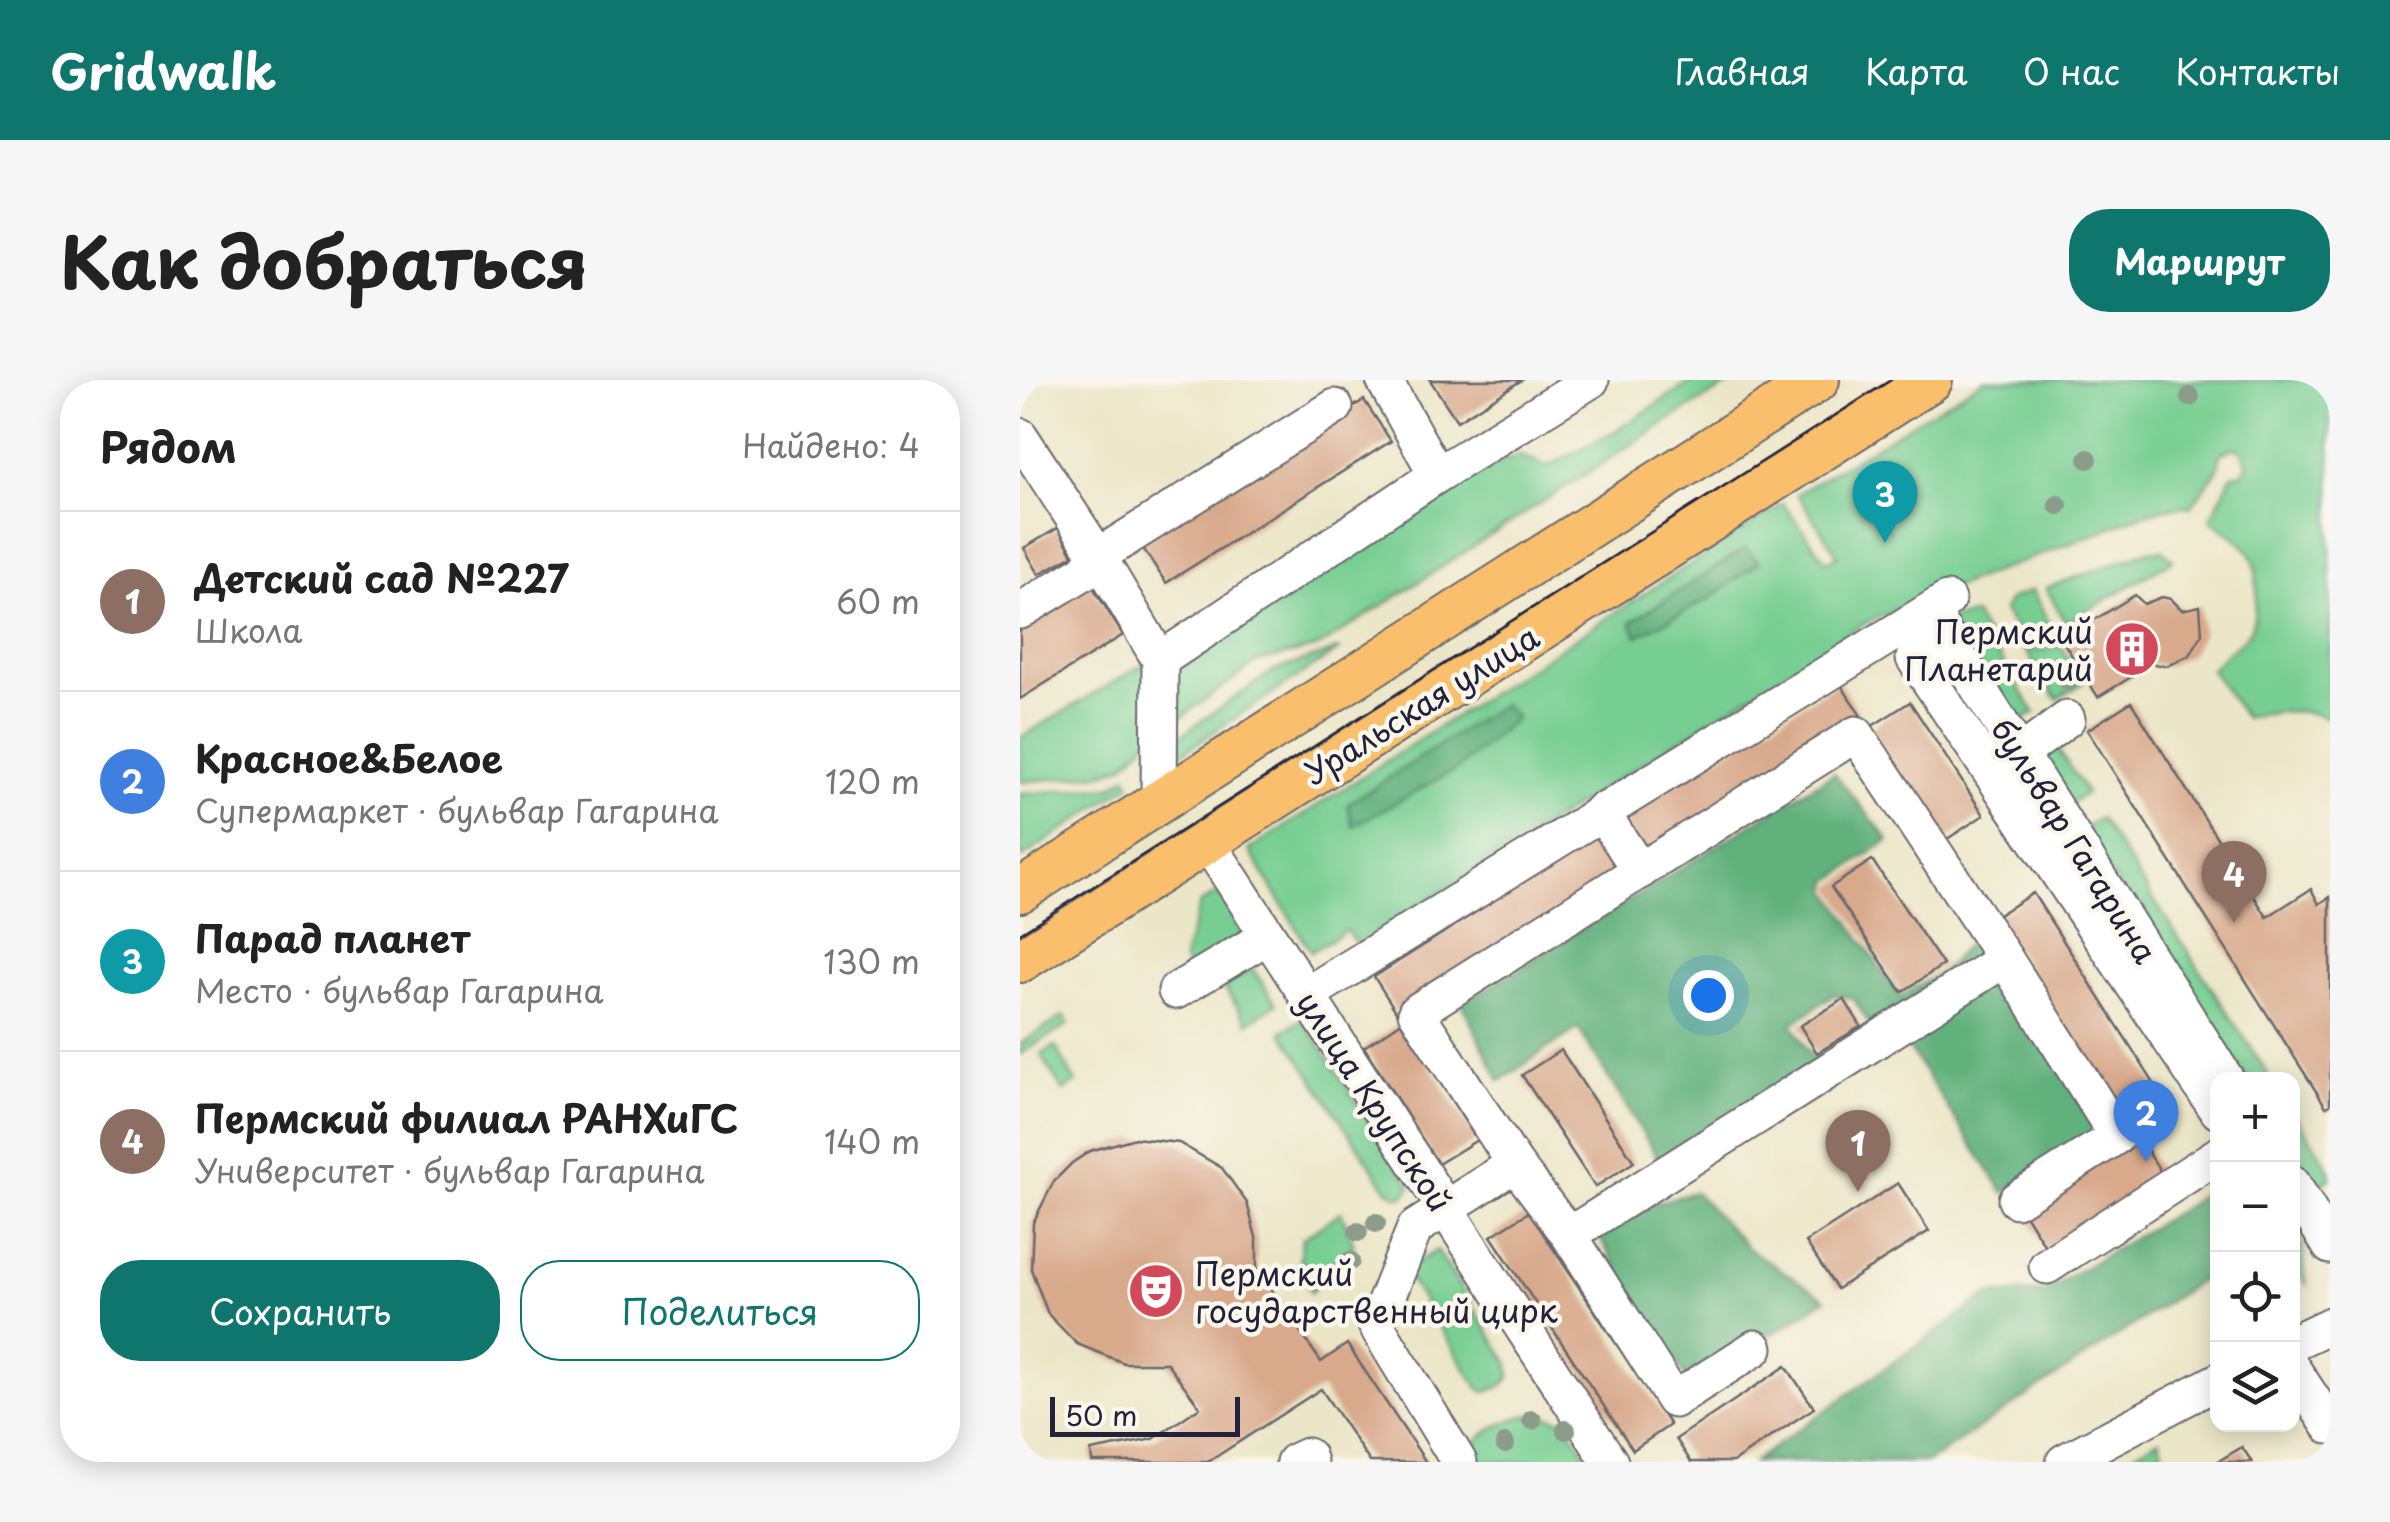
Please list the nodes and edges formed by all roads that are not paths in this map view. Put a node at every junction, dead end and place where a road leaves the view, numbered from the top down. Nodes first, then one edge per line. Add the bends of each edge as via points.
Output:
1 (1384, 380) edge
2 (1591, 380) edge
3 (1931, 380) edge
4 (1804, 389) edge
5 (1335, 407) dead end
6 (1020, 436) edge
7 (1438, 475) junction
8 (1098, 556) junction
9 (1020, 611) edge
10 (1947, 639) junction
11 (1160, 660) junction
12 (2067, 719) dead end
13 (2020, 754) junction
14 (1159, 804) junction
15 (1602, 810) junction
16 (1206, 840) junction
17 (1640, 871) junction
18 (1020, 891) edge
19 (1268, 936) junction
20 (2005, 959) junction
21 (1020, 961) edge
22 (1176, 991) dead end
23 (1306, 995) junction
24 (2221, 1072) edge
25 (2210, 1099) edge
26 (2210, 1160) edge
27 (1515, 1164) junction
28 (2300, 1190) edge
29 (2016, 1200) dead end
30 (2321, 1209) edge
31 (1446, 1210) junction
32 (1569, 1236) junction
33 (2330, 1246) edge
34 (2047, 1266) dead end
35 (2330, 1325) edge
36 (2294, 1342) edge
37 (1756, 1348) dead end
38 (2300, 1380) edge
39 (2210, 1385) edge
40 (2330, 1426) edge
41 (1294, 1462) edge
42 (1309, 1462) edge
43 (1459, 1462) edge
44 (1610, 1462) edge
45 (2064, 1462) edge

1 - 7 street
2 - 7 street
3 - 16 main road, Уральская улица
4 - 14 main road, Уральская улица
5 - 8 street
6 - 8 street
7 - 11 street
8 - 9 street via 1084,572
8 - 11 street
10 - 13 street, бульвар Гагарина
10 - 15 street via 1936,622 1947,600
10 - 25 street via 1914,658
11 - 14 street
12 - 13 street
13 - 24 street, бульвар Гагарина
14 - 18 main road, Уральская улица
15 - 17 street
15 - 23 street
16 - 19 street, улица Крупской
16 - 21 main road, Уральская улица
17 - 20 street via 1856,734
17 - 27 street via 1416,1012
19 - 22 street
19 - 23 street, улица Крупской
20 - 29 street via 2117,1136
20 - 32 street
23 - 31 street, улица Крупской
26 - 34 street
27 - 31 street
27 - 32 street
28 - 30 street
30 - 33 street
31 - 43 street via 1415,1228 1376,1325
31 - 44 street, улица Крупской
32 - 37 street via 1674,1400
35 - 36 street
38 - 40 street
39 - 45 street
41 - 42 street via 1307,1456

